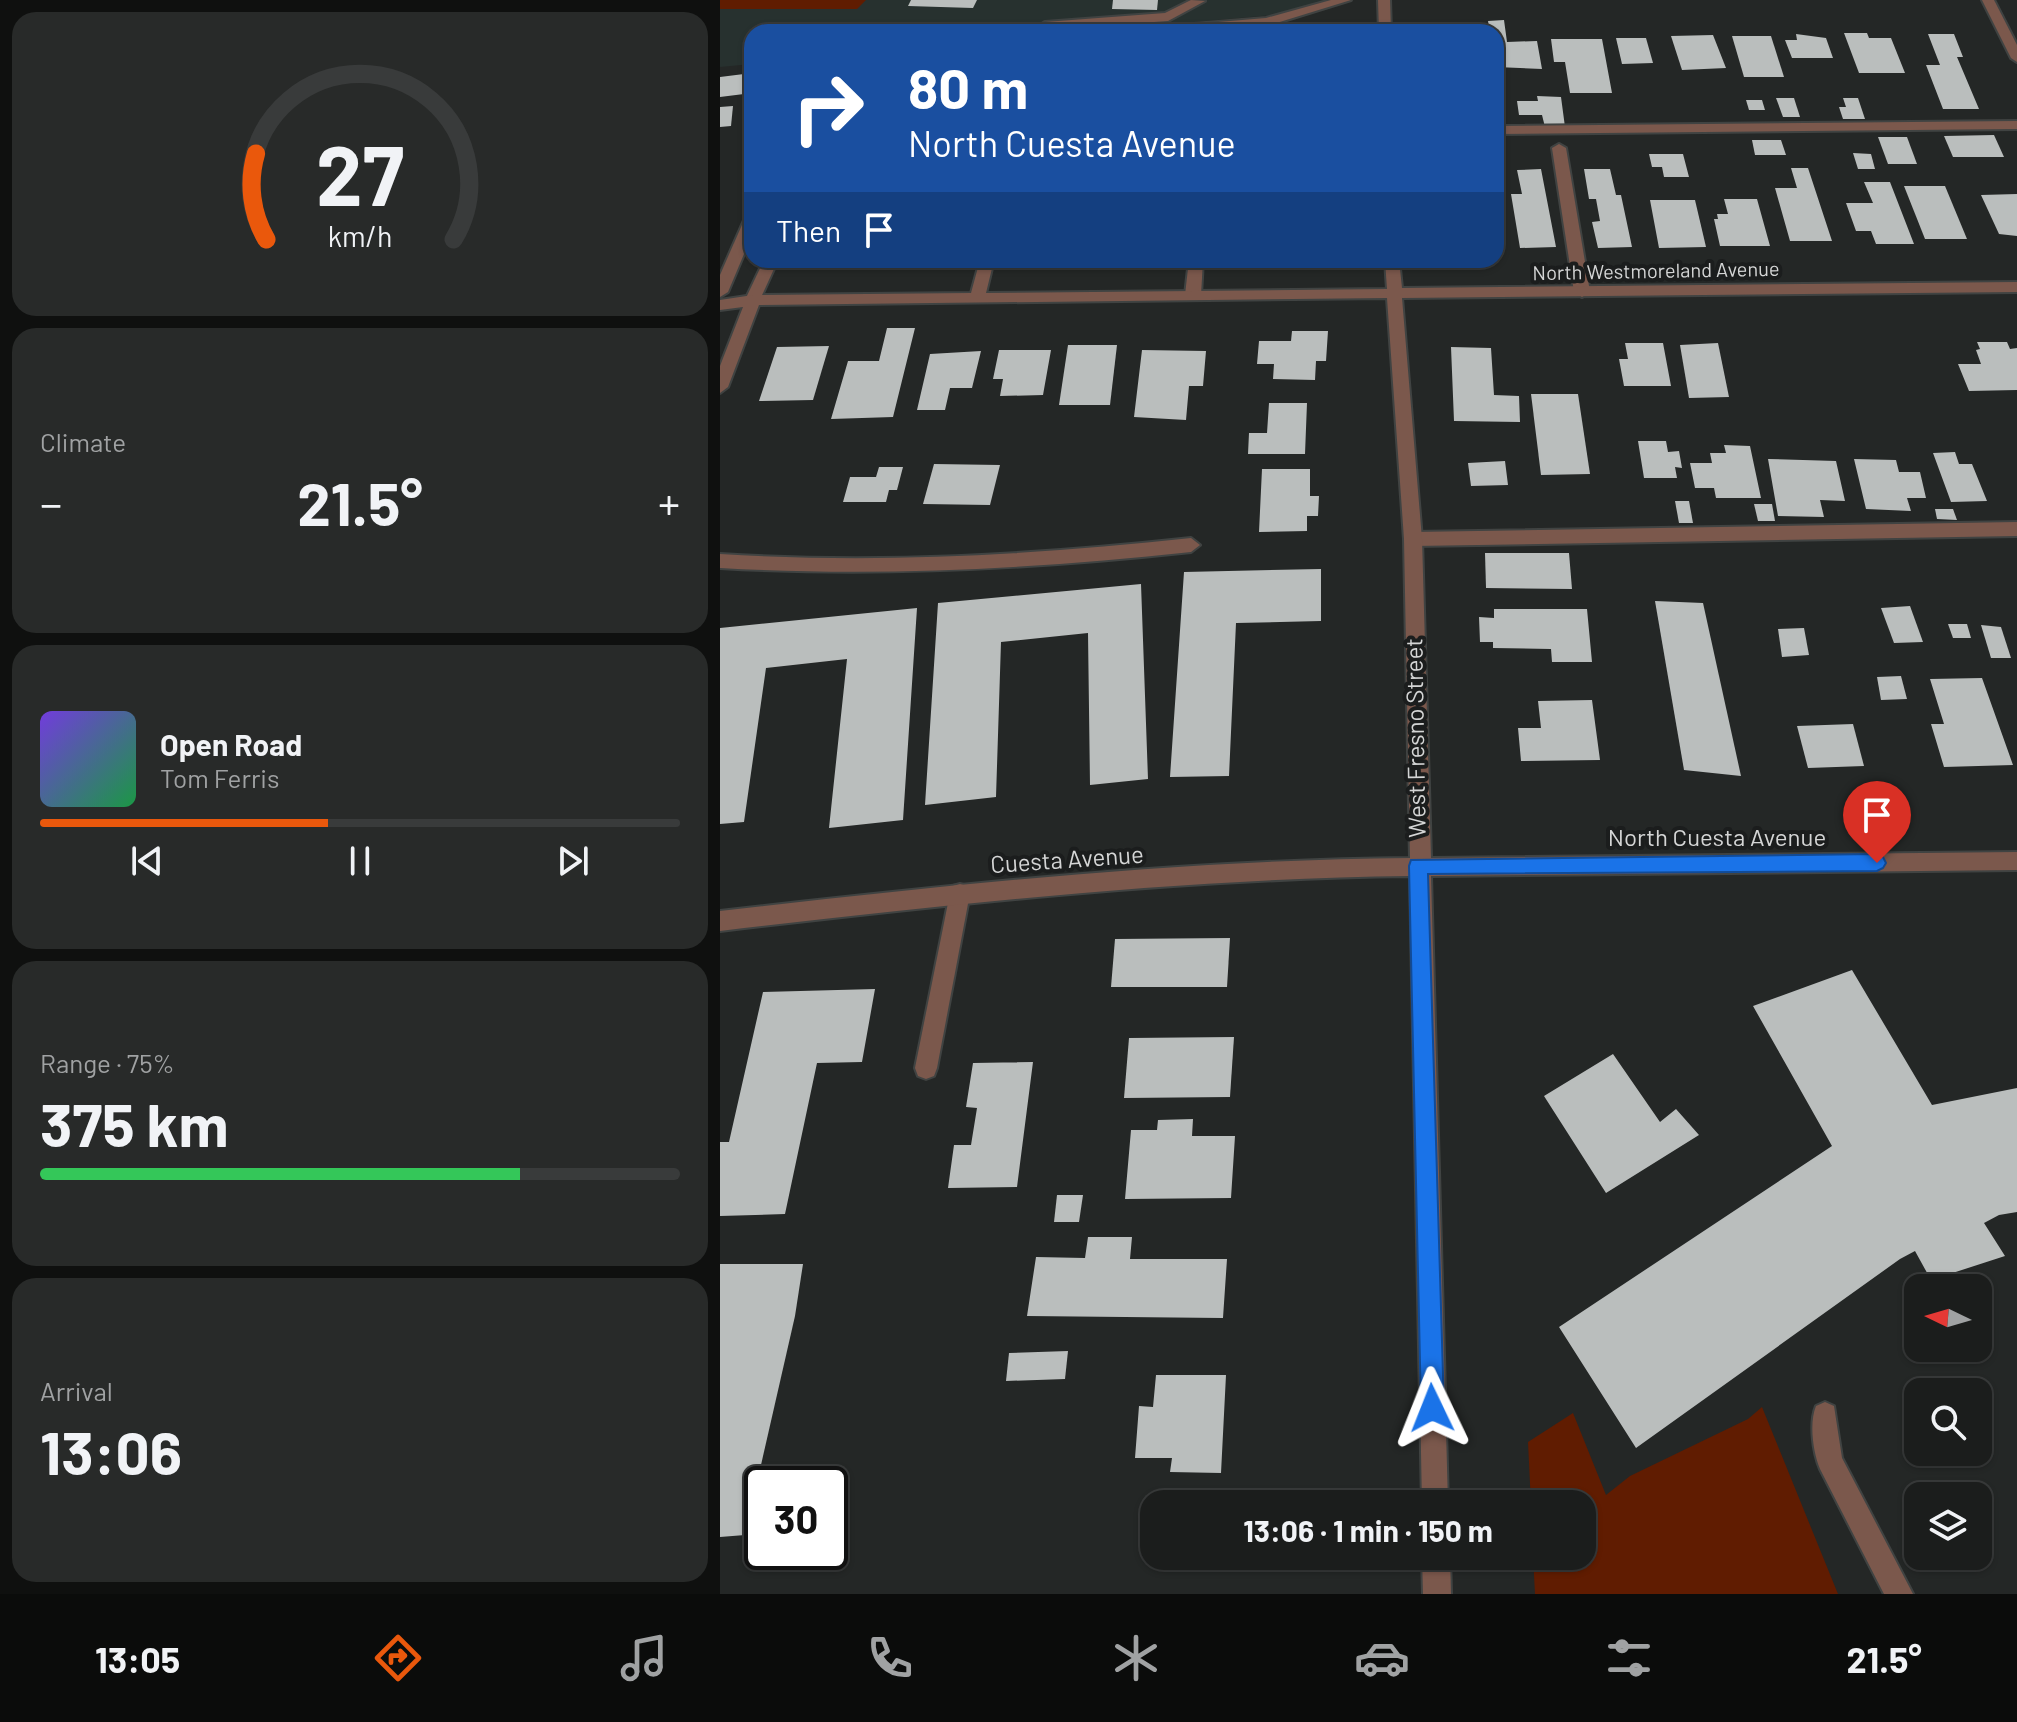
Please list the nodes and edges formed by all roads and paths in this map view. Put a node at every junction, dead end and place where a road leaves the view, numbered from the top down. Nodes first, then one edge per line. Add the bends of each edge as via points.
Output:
1 (1345, 0) edge
2 (1384, 0) edge
3 (1988, 0) edge
4 (1199, 1) edge
5 (1072, 24) edge
6 (1251, 24) edge
7 (1385, 24) edge
8 (2017, 58) edge
9 (2017, 125) edge
10 (1504, 130) edge
11 (1559, 148) dead end
12 (744, 236) edge
13 (767, 268) edge
14 (985, 268) edge
15 (1195, 268) edge
16 (1392, 268) edge
17 (2017, 287) edge
18 (720, 292) edge
19 (1582, 292) junction
20 (1394, 294) junction
21 (1193, 295) junction
22 (977, 297) junction
23 (753, 300) junction
24 (720, 305) edge
25 (720, 387) edge
26 (2017, 529) edge
27 (1413, 539) junction
28 (1191, 545) dead end
29 (720, 561) edge
30 (2017, 861) edge
31 (1418, 866) junction
32 (960, 893) junction
33 (720, 921) edge
34 (926, 1068) dead end
35 (1825, 1415) dead end
36 (1435, 1490) edge
37 (1436, 1570) edge
38 (1437, 1594) edge
39 (1899, 1594) edge

1 - 6 street
2 - 7 street
3 - 8 street
4 - 5 street via 1168,17
9 - 10 street
11 - 19 street
12 - 18 street
13 - 23 street
14 - 22 street
15 - 21 street
16 - 20 street, West Fresno Street
17 - 19 street, North Westmoreland Avenue
19 - 20 street, North Westmoreland Avenue
20 - 21 street, North Westmoreland Avenue
20 - 27 street, West Fresno Street
21 - 22 street, North Westmoreland Avenue
22 - 23 street, North Westmoreland Avenue
23 - 24 street, North Westmoreland Avenue
23 - 25 street
26 - 27 street
27 - 31 street, West Fresno Street
28 - 29 street via 1069,559 793,567
30 - 31 street, North Cuesta Avenue
31 - 32 street, Cuesta Avenue
31 - 36 street, West Fresno Street
32 - 33 street, Cuesta Avenue
32 - 34 street
35 - 39 street via 1829,1460
37 - 38 street

